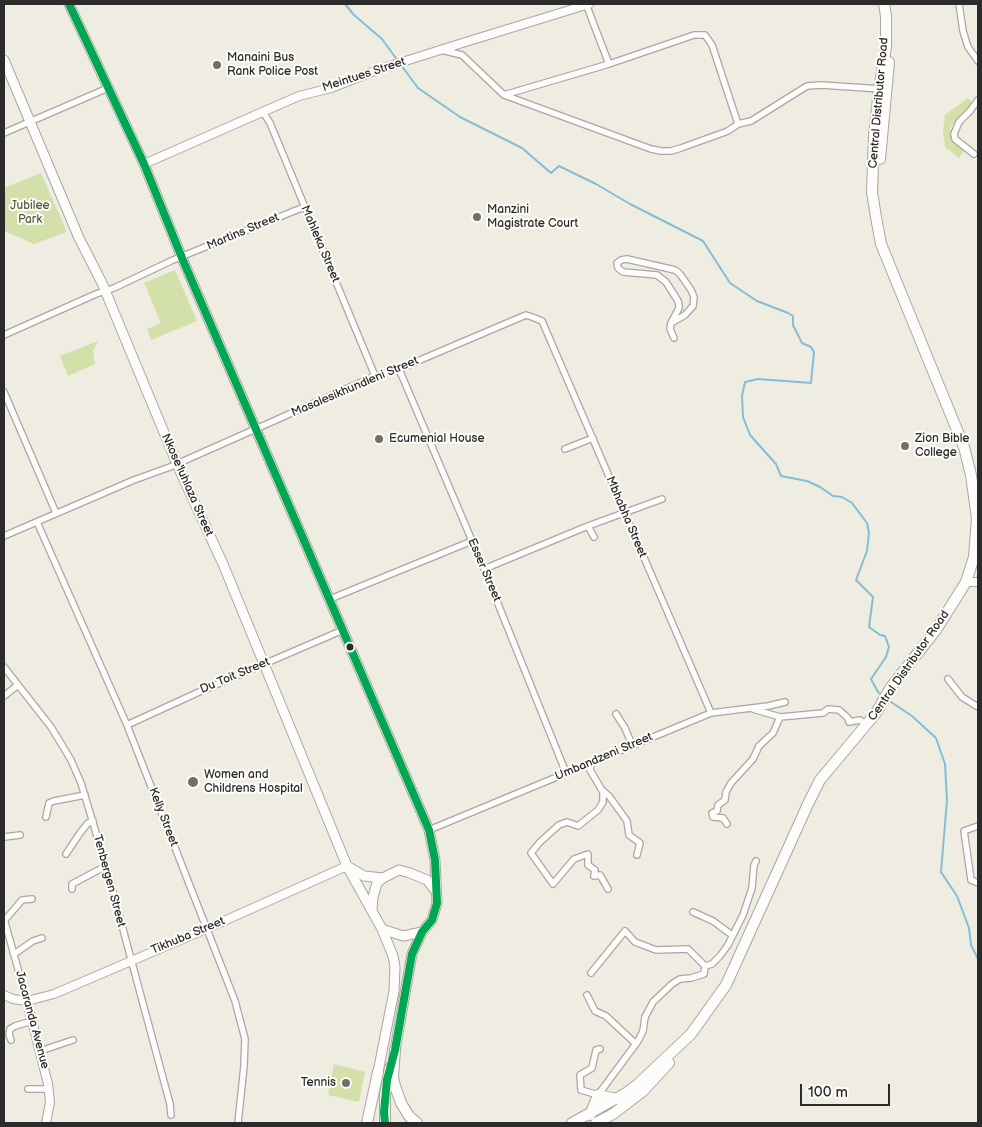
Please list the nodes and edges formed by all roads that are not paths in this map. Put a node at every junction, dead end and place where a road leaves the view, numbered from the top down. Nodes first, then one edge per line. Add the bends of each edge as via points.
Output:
1 (69, 4) edge
2 (587, 4) edge
3 (884, 4) edge
4 (889, 4) edge
5 (959, 4) edge
6 (440, 50) junction
7 (4, 60) edge
8 (978, 61) edge
9 (609, 64) junction
10 (108, 88) junction
11 (882, 89) junction
12 (504, 95) junction
13 (978, 100) edge
14 (263, 112) junction
15 (31, 121) junction
16 (738, 124) junction
17 (4, 133) edge
18 (974, 154) dead end
19 (144, 164) junction
20 (304, 207) junction
21 (182, 258) junction
22 (105, 291) junction
23 (542, 321) joint
24 (671, 323) junction
25 (4, 335) edge
26 (674, 338) dead end
27 (399, 369) junction
28 (376, 376) junction
29 (4, 392) edge
30 (256, 429) junction
31 (593, 438) junction
32 (565, 449) dead end
33 (177, 463) junction
34 (978, 493) edge
35 (662, 499) dead end
36 (56, 513) junction
37 (624, 513) junction
38 (37, 522) junction
39 (588, 526) junction
40 (4, 536) edge
41 (594, 537) dead end
42 (472, 540) junction
43 (978, 560) edge
44 (484, 569) junction
45 (972, 582) edge
46 (330, 599) junction
47 (343, 630) junction
48 (264, 664) junction
49 (4, 667) edge
50 (948, 679) dead end
51 (18, 685) junction
52 (4, 696) edge
53 (785, 702) dead end
54 (978, 707) edge
55 (748, 708) junction
56 (711, 713) junction
57 (616, 714) dead end
58 (879, 714) junction
59 (780, 717) junction
60 (128, 724) junction
61 (867, 725) junction
62 (632, 745) junction
63 (591, 763) junction
64 (566, 773) junction
65 (601, 788) junction
66 (85, 795) junction
67 (46, 816) dead end
68 (92, 821) junction
69 (727, 824) dead end
70 (978, 826) edge
71 (429, 830) junction
72 (20, 835) dead end
73 (4, 837) edge
74 (66, 854) dead end
75 (637, 855) dead end
76 (756, 861) dead end
77 (106, 866) junction
78 (347, 866) junction
79 (383, 878) junction
80 (978, 883) edge
81 (72, 889) dead end
82 (608, 889) dead end
83 (435, 890) junction
84 (32, 899) dead end
85 (372, 910) junction
86 (693, 912) dead end
87 (4, 920) edge
88 (206, 929) junction
89 (382, 929) junction
90 (422, 932) junction
91 (732, 935) junction
92 (42, 938) dead end
93 (13, 952) junction
94 (131, 960) junction
95 (705, 966) junction
96 (591, 973) dead end
97 (4, 995) edge
98 (588, 995) dead end
99 (27, 1001) junction
100 (32, 1021) junction
101 (11, 1040) dead end
102 (73, 1040) dead end
103 (636, 1044) junction
104 (600, 1049) dead end
105 (395, 1050) junction
106 (40, 1052) junction
107 (378, 1072) junction
108 (28, 1089) dead end
109 (49, 1089) junction
110 (598, 1095) junction
111 (617, 1099) junction
112 (171, 1115) dead end
113 (593, 1119) edge
114 (46, 1123) edge
115 (238, 1123) edge
116 (367, 1123) edge
117 (375, 1123) edge
118 (385, 1123) edge
119 (417, 1123) edge
120 (572, 1123) edge

1 - 10 main road
2 - 6 street, Meintues Street
2 - 9 street
3 - 11 highway, Central Distributor Road via 886,47
4 - 11 highway, Central Distributor Road via 891,48
5 - 8 street via 968,47
6 - 12 street via 462,55
6 - 14 street, Meintues Street via 299,96
7 - 15 main road, Nkose'luhlaza Street
9 - 12 street
9 - 16 street via 705,35 712,45
10 - 15 street
10 - 19 main road
11 - 16 street via 807,86 751,121
11 - 34 highway, Central Distributor Road via 878,192 885,240 967,444
11 - 45 highway, Central Distributor Road via 874,136 872,192 876,217 881,244 964,447 977,518
12 - 16 street via 651,150 671,151 728,131
13 - 18 street via 958,122 954,134 955,139
14 - 19 street, Meintues Street
14 - 20 street, Mahleka Street
15 - 17 street
15 - 22 main road, Nkose'luhlaza Street via 79,238
19 - 21 main road
20 - 21 street, Martins Street
20 - 28 street, Mahleka Street
21 - 22 street, Martins Street
21 - 30 main road
22 - 25 street
22 - 33 main road, Nkose'luhlaza Street
23 - 27 street, Masalesikhundleni Street via 526,315
23 - 31 street, Mbhabha Street
24 - 24 street via 679,308 678,301 663,279 657,275 623,272 617,264 621,260 675,270 680,274 694,297 693,306
24 - 26 street
27 - 28 street, Masalesikhundleni Street
27 - 42 street, Esser Street
28 - 30 street, Masalesikhundleni Street
29 - 36 street
30 - 33 street, Masalesikhundleni Street
30 - 46 main road
31 - 32 street
31 - 37 street, Mbhabha Street
33 - 36 street, Masalesikhundleni Street
33 - 48 main road, Nkose'luhlaza Street
35 - 37 street
36 - 38 street, Masalesikhundleni Street
37 - 39 street
37 - 56 street, Mbhabha Street
38 - 40 street, Masalesikhundleni Street
38 - 60 street, Kelly Street
39 - 41 street
39 - 44 street
42 - 44 street, Esser Street
42 - 46 street
43 - 45 highway, Central Distributor Road
44 - 64 street, Esser Street
45 - 58 highway, Central Distributor Road via 893,689
46 - 47 main road
47 - 48 street, Du Toit Street
47 - 71 main road
48 - 60 street, Du Toit Street
48 - 78 main road, Nkose'luhlaza Street
49 - 51 street, Tenbergen Street
50 - 54 street via 962,698
51 - 52 street
51 - 66 street, Tenbergen Street via 56,735 71,760
53 - 55 street, Umbandzeni Street
55 - 56 street, Umbandzeni Street
55 - 59 street
56 - 62 street, Umbandzeni Street
57 - 62 street
58 - 61 highway, Central Distributor Road
58 - 113 highway, Central Distributor Road via 861,741 825,782 728,988 695,1036 643,1091 613,1114
59 - 61 street via 839,710 849,722 860,720
59 - 69 street via 774,733 759,746 753,759 731,783 725,800 712,813 713,819 723,818
60 - 88 street, Kelly Street
61 - 111 highway, Central Distributor Road via 820,780 726,985 691,1034 638,1084
62 - 63 street, Umbandzeni Street
63 - 64 street, Umbandzeni Street
63 - 65 street via 590,770
64 - 71 street, Umbandzeni Street
65 - 75 street via 626,821 629,835 640,843
65 - 82 street via 603,802 598,810 578,826 567,822 559,825 531,852 553,884 574,859 588,854 588,865 595,870 594,876 600,875
66 - 67 street via 54,800 49,803
66 - 68 street, Tenbergen Street
68 - 74 street
68 - 77 street, Tenbergen Street
70 - 80 street via 964,832 971,880
71 - 83 main road via 435,860
72 - 73 street
76 - 91 street via 752,888
77 - 81 street via 72,884
77 - 94 street, Tenbergen Street
78 - 79 main road via 364,876
78 - 85 main road, Nkose'luhlaza Street
78 - 88 street, Tikhuba Street
79 - 83 main road via 399,870 427,880
79 - 85 main road via 375,890
83 - 90 main road via 435,914
84 - 87 street via 22,900
85 - 89 main road
86 - 91 street
87 - 93 street, Jacaranda Avenue
88 - 94 street, Tikhuba Street
88 - 115 street, Kelly Street via 235,1001 245,1039
89 - 90 main road via 403,936
89 - 107 main road via 393,956 395,977
90 - 105 main road via 412,954
91 - 95 street via 720,956
92 - 93 street
93 - 99 street, Jacaranda Avenue
94 - 99 street, Tikhuba Street via 54,994
94 - 112 street, Tenbergen Street
95 - 96 street via 688,949 656,950 635,942 625,931
95 - 103 street via 704,974 680,979 653,1002
97 - 99 street
98 - 103 street via 595,1011 606,1016
99 - 100 street, Jacaranda Avenue
100 - 101 street via 10,1029
100 - 106 street, Jacaranda Avenue
102 - 106 street
103 - 110 street
104 - 110 street via 596,1050 592,1068 580,1075 581,1090
105 - 118 highway via 387,1080
105 - 119 highway via 395,1086 409,1116
106 - 109 street, Jacaranda Avenue
107 - 116 highway
107 - 117 highway
108 - 109 street
109 - 114 street, Jacaranda Avenue
110 - 111 highway
110 - 113 highway
111 - 113 highway, Central Distributor Road
113 - 120 highway, Central Distributor Road

